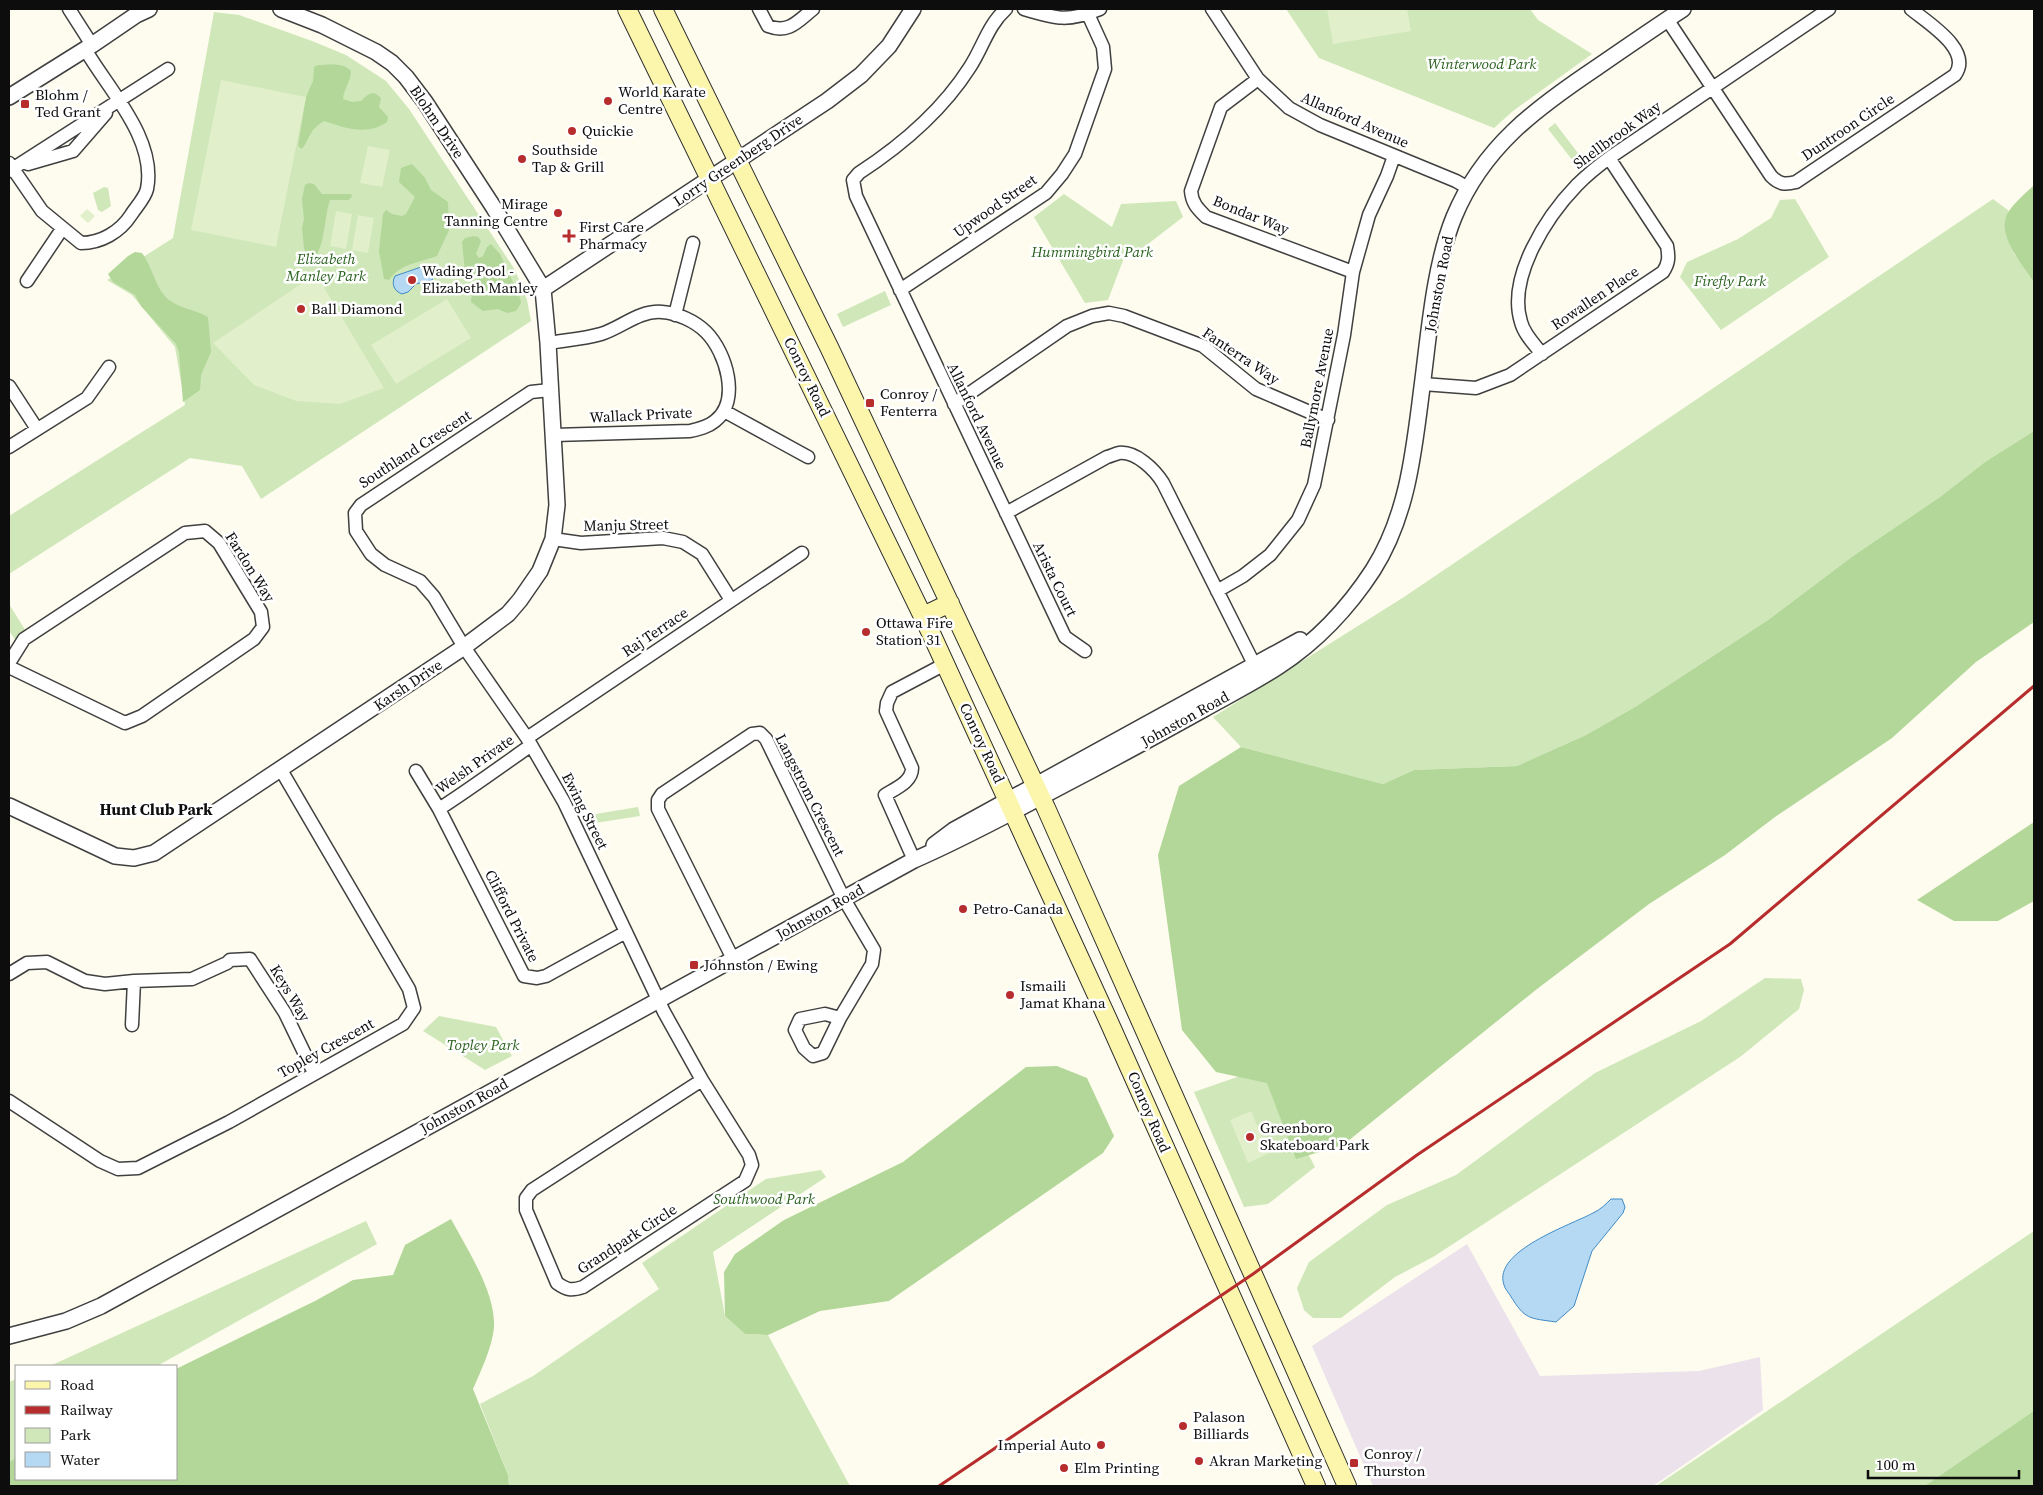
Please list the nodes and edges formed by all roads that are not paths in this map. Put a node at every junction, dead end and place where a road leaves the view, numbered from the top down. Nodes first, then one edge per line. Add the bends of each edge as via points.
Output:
1 (69, 9) edge
2 (149, 9) edge
3 (281, 9) edge
4 (627, 9) edge
5 (663, 9) edge
6 (760, 9) edge
7 (813, 9) edge
8 (913, 9) edge
9 (1006, 9) edge
10 (1024, 9) edge
11 (1212, 9) edge
12 (1683, 9) edge
13 (1830, 9) edge
14 (1911, 9) edge
15 (1094, 11) edge
16 (1667, 19) junction
17 (89, 47) junction
18 (168, 69) dead end
19 (1258, 79) junction
20 (1712, 88) junction
21 (9, 96) edge
22 (118, 100) junction
23 (1394, 156) junction
24 (1609, 158) junction
25 (737, 159) junction
26 (10, 167) edge
27 (710, 178) junction
28 (1468, 188) junction
29 (62, 228) junction
30 (693, 243) dead end
31 (1353, 272) junction
32 (27, 281) dead end
33 (543, 289) junction
34 (900, 290) junction
35 (675, 315) junction
36 (548, 343) junction
37 (1542, 354) junction
38 (109, 367) dead end
39 (1423, 384) junction
40 (9, 386) edge
41 (550, 390) junction
42 (954, 404) junction
43 (724, 411) junction
44 (1328, 420) junction
45 (37, 429) junction
46 (554, 435) junction
47 (9, 447) edge
48 (808, 457) dead end
49 (1006, 512) junction
50 (552, 539) junction
51 (802, 553) dead end
52 (1217, 591) junction
53 (731, 600) junction
54 (950, 602) junction
55 (923, 616) junction
56 (464, 647) junction
57 (1085, 651) dead end
58 (945, 664) junction
59 (9, 665) edge
60 (1257, 671) junction
61 (529, 742) junction
62 (280, 770) junction
63 (416, 771) dead end
64 (1038, 791) junction
65 (1011, 805) junction
66 (9, 806) edge
67 (439, 809) junction
68 (914, 860) junction
69 (844, 899) junction
70 (626, 932) junction
71 (734, 959) junction
72 (9, 974) edge
73 (134, 981) junction
74 (658, 1000) junction
75 (840, 1018) dead end
76 (132, 1025) dead end
77 (314, 1073) junction
78 (702, 1080) junction
79 (9, 1101) edge
80 (9, 1336) edge
81 (1306, 1464) junction
82 (1308, 1486) edge
83 (1316, 1486) edge
84 (1348, 1486) edge

1 - 17 street
2 - 17 street
3 - 33 street, Blohm Drive via 376,52 406,77
4 - 27 main road, Conroy Road
5 - 25 main road, Conroy Road
6 - 7 street via 768,26 777,30 790,28
8 - 25 street, Lorry Greenberg Drive via 889,46 861,75
9 - 34 street, Allanford Avenue via 989,29 970,67 942,104 905,140 852,180 856,196
10 - 15 street via 1068,19
11 - 19 street, Allanford Avenue
12 - 16 street, Johnston Road
13 - 20 street
14 - 20 street, Duntroon Circle via 1958,52 1961,59 1959,69 1955,75 1796,182 1785,185 1770,176
15 - 34 street, Upwood Street via 1104,68 1069,165 1046,192
16 - 20 street, Duntroon Circle
16 - 28 street, Johnston Road via 1524,120 1486,160
17 - 21 street
17 - 22 street
18 - 22 street
19 - 23 street, Allanford Avenue via 1280,101 1301,115
19 - 31 street, Bondar Way via 1221,107 1191,191 1195,206 1206,217
20 - 24 street, Shellbrook Way
22 - 26 street
22 - 29 street via 139,134 149,168 147,191 127,222 106,238 81,243
23 - 28 street, Allanford Avenue via 1456,180
23 - 31 street, Ballymore Avenue via 1369,215
24 - 37 street, Shellbrook Way via 1578,184 1552,215 1528,258 1518,294 1518,309 1526,333
24 - 37 street, Rowallen Place via 1668,246 1668,264 1663,272
25 - 27 street, Lorry Greenberg Drive
25 - 54 main road, Conroy Road
26 - 29 street via 42,211
27 - 33 street, Lorry Greenberg Drive
27 - 55 main road, Conroy Road
28 - 39 street, Johnston Road via 1454,218 1444,252
29 - 32 street
30 - 35 street
31 - 44 street, Ballymore Avenue
33 - 36 street, Karsh Drive
34 - 42 street, Allanford Avenue
35 - 36 street via 662,312 642,314 603,333
35 - 43 street via 706,332 718,350 730,388
36 - 41 street, Karsh Drive
37 - 39 street, Rowallen Place via 1510,375 1487,385 1467,388
38 - 45 street via 87,398
39 - 60 street, Johnston Road via 1408,487 1373,570 1336,615
40 - 45 street
41 - 46 street, Karsh Drive
41 - 56 street, Southland Crescent via 531,392 361,505 355,513 356,531 371,554 385,565 420,582 434,597
42 - 44 street, Fanterra Way via 1067,326 1109,313 1203,346 1256,390
42 - 49 street, Allanford Avenue
43 - 46 street, Wallack Private via 707,427 690,431
43 - 48 street
44 - 52 street, Ballymore Avenue via 1314,485 1298,520 1270,555
45 - 47 street
46 - 50 street, Karsh Drive via 557,505
49 - 52 street via 1107,457 1121,453 1132,456 1155,470
49 - 57 street, Arista Court via 1065,637
50 - 53 street, Manju Street via 581,543 663,538 683,542 702,554
50 - 56 street, Karsh Drive via 540,571 520,600 508,614
51 - 53 street, Raj Terrace
52 - 60 street
53 - 61 street, Raj Terrace
54 - 55 main road
54 - 64 main road, Conroy Road
55 - 58 main road, Conroy Road
56 - 61 street, Ewing Street
56 - 62 street, Karsh Drive
58 - 65 main road, Conroy Road
58 - 68 street via 892,692 886,703 886,711 912,774 885,794
59 - 59 street, Fardon Way via 126,723 142,716 254,639 263,627 261,612 219,543 205,531 185,533 24,639
60 - 64 street, Johnston Road
61 - 67 street, Welsh Private
61 - 70 street, Ewing Street via 564,802
62 - 66 street, Karsh Drive via 154,852 134,858 115,856
62 - 77 street, Topley Crescent via 409,989 414,1008 403,1024
63 - 67 street, Clifford Private
64 - 65 street, Johnston Road
64 - 84 main road, Conroy Road
65 - 68 street, Johnston Road via 954,830
65 - 81 main road, Conroy Road
67 - 70 street, Clifford Private via 524,976 546,976
68 - 69 street, Johnston Road
69 - 71 street, Johnston Road
69 - 71 street, Langstrom Crescent via 766,740 760,733 752,734 662,794 658,800 658,809
69 - 75 street via 874,950 872,964
70 - 74 street, Ewing Street
71 - 74 street, Johnston Road
72 - 73 street, Keys Way via 27,963 46,962 85,981 105,984
73 - 76 street
73 - 77 street, Keys Way via 192,979 230,960 250,959 285,1013
74 - 78 street, Grandpark Circle
74 - 80 street, Johnston Road via 101,1306 66,1321
77 - 79 street, Topley Crescent via 229,1122 138,1168 118,1169 100,1161
78 - 78 street, Grandpark Circle via 532,1190 526,1198 526,1210 557,1283 564,1288 572,1291 583,1287 745,1181 752,1165 748,1155
81 - 82 main road
81 - 83 main road, Conroy Road

